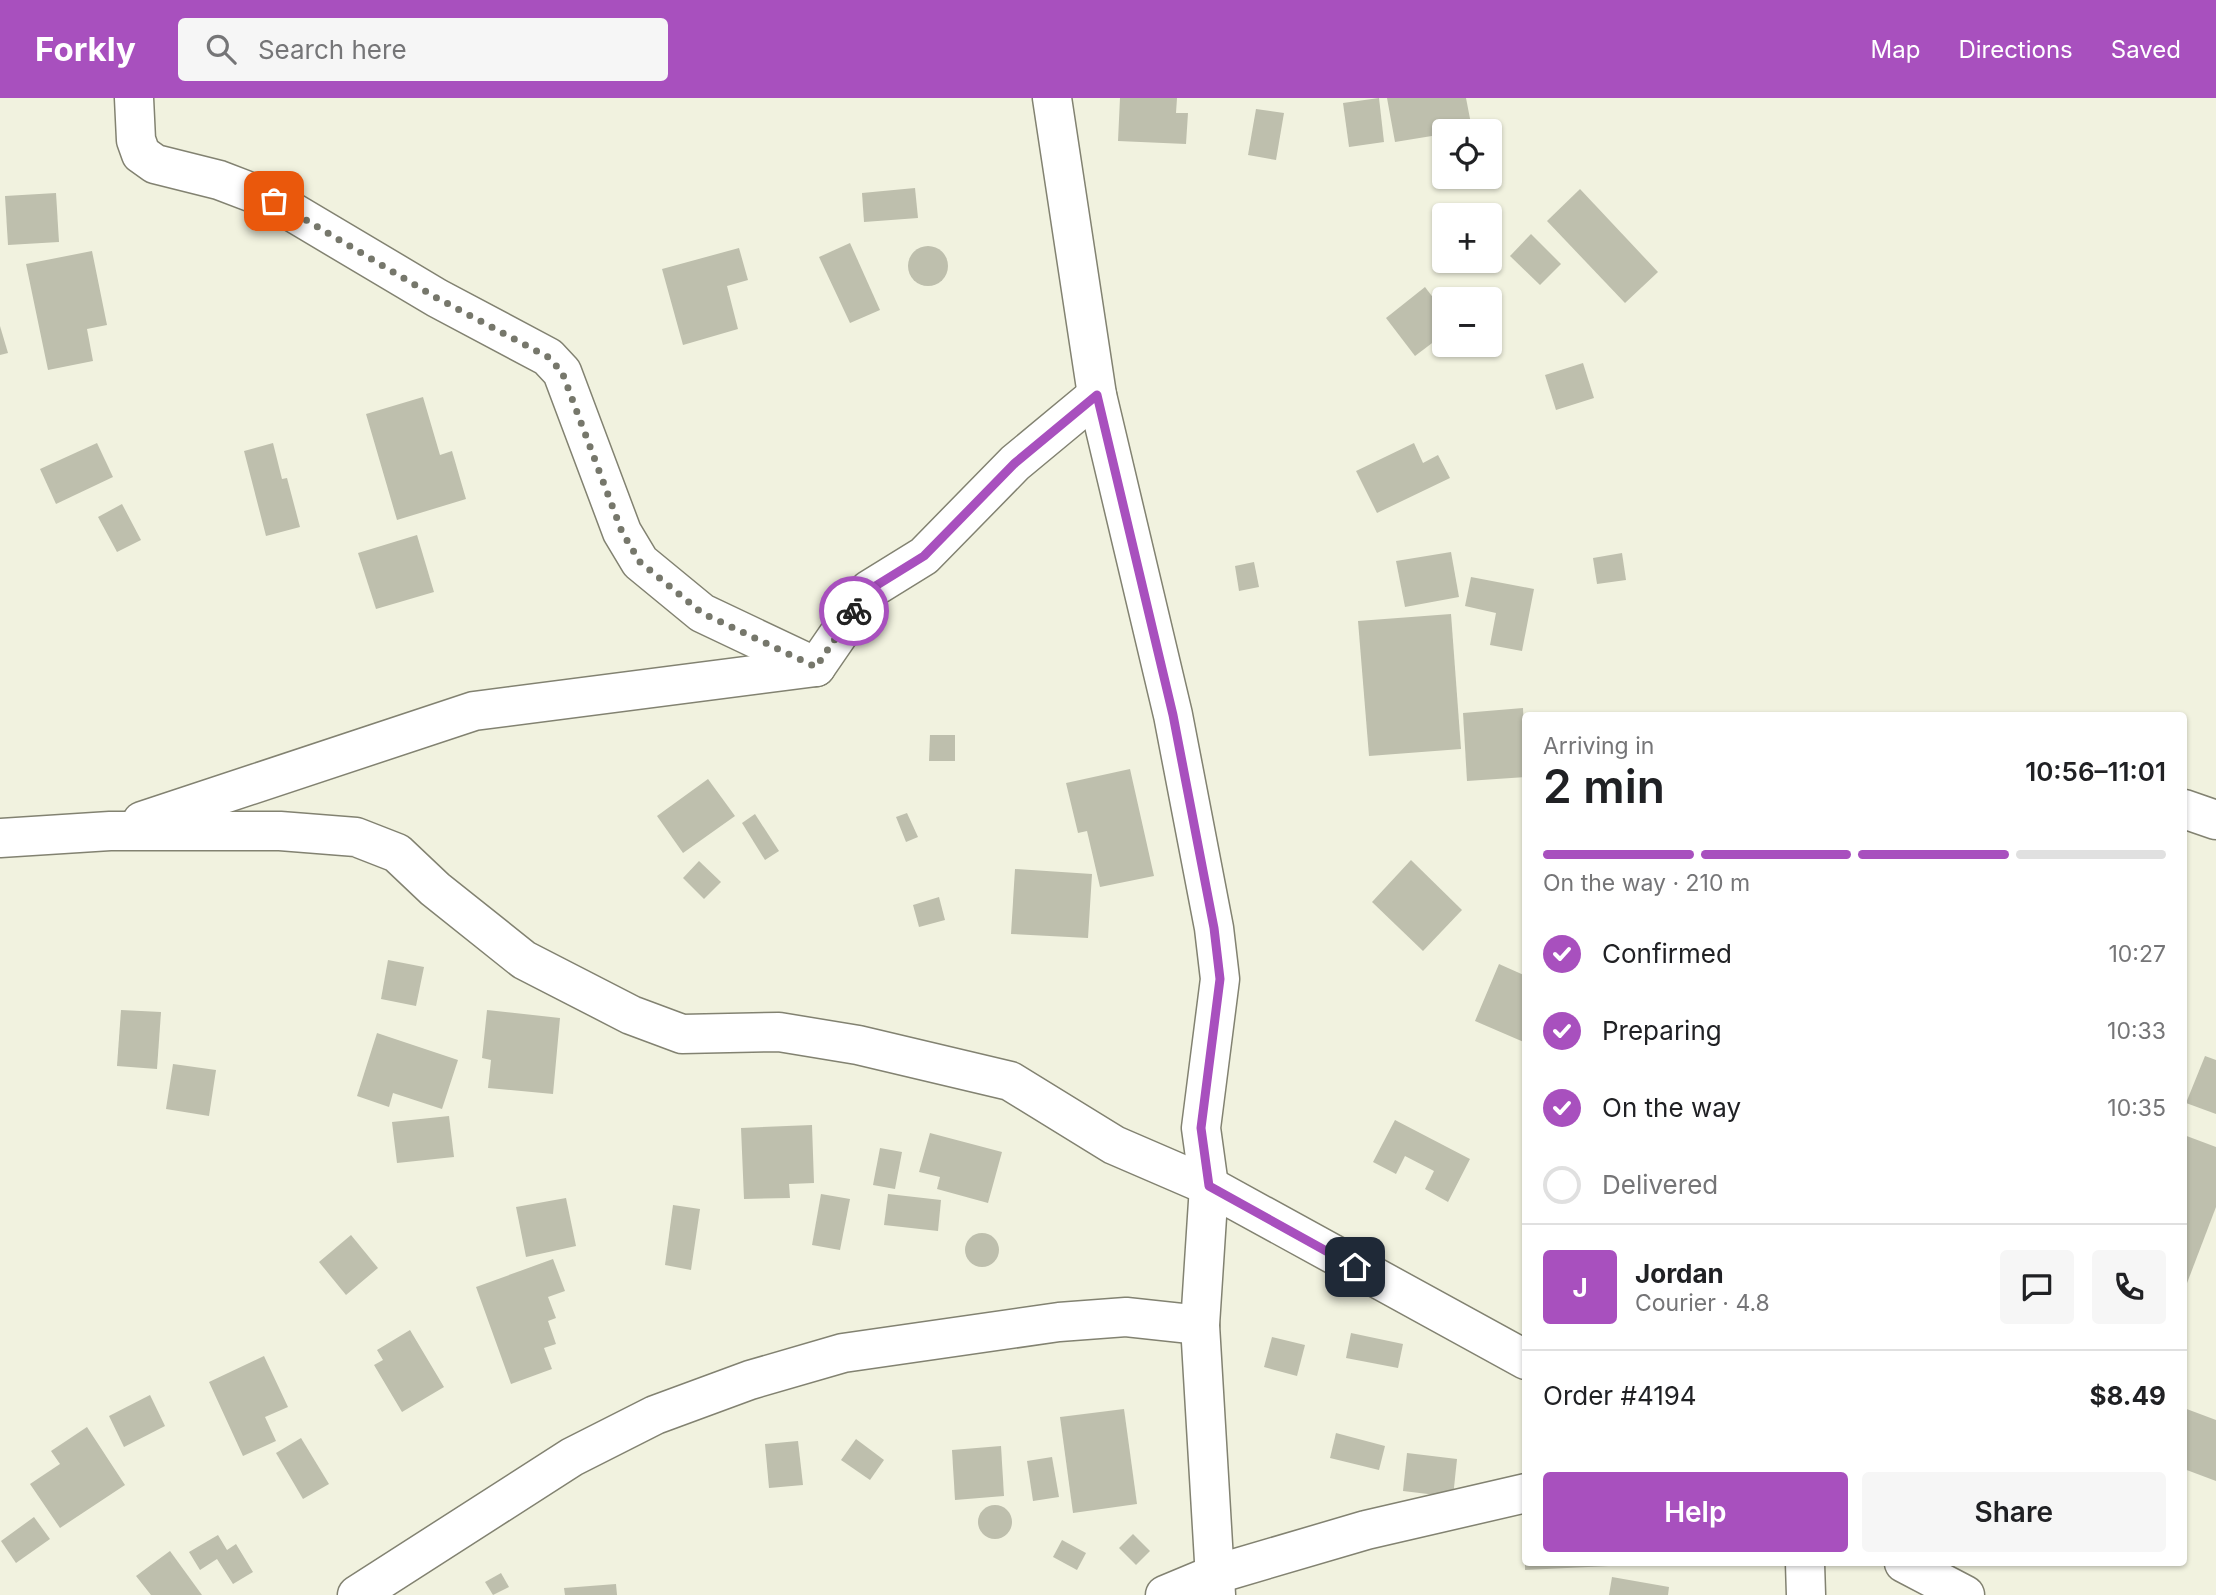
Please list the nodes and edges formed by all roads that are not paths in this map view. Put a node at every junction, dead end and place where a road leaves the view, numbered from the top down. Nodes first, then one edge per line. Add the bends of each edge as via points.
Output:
1 (134, 98) edge
2 (1052, 98) edge
3 (1097, 395) junction
4 (816, 667) junction
5 (2187, 810) edge
6 (2216, 820) edge
7 (110, 831) junction
8 (0, 838) edge
9 (1209, 1186) junction
10 (1200, 1325) junction
11 (1522, 1358) edge
12 (1522, 1494) edge
13 (1805, 1566) edge
14 (1910, 1566) edge
15 (1215, 1585) edge
16 (357, 1595) edge
17 (1165, 1595) edge
18 (1806, 1595) edge
19 (1965, 1595) edge

1 - 4 street via 136,139 141,154 155,164 219,180 274,201 437,298 548,357 562,372 622,532 640,562 702,613
2 - 3 street
3 - 4 street via 1015,463 924,556 869,590
3 - 9 street via 1173,715 1214,928 1220,979 1201,1128
4 - 7 street via 474,711
5 - 6 street
7 - 8 street
7 - 9 street via 280,831 356,837 397,853 524,960 631,1015 682,1034 779,1032 858,1045 1010,1082 1114,1145
9 - 10 street
9 - 11 street
10 - 15 street
10 - 16 street via 1126,1317 1059,1322 843,1353 750,1380 655,1415 572,1458
12 - 15 street via 1366,1530
13 - 18 street
14 - 19 street
15 - 17 street

